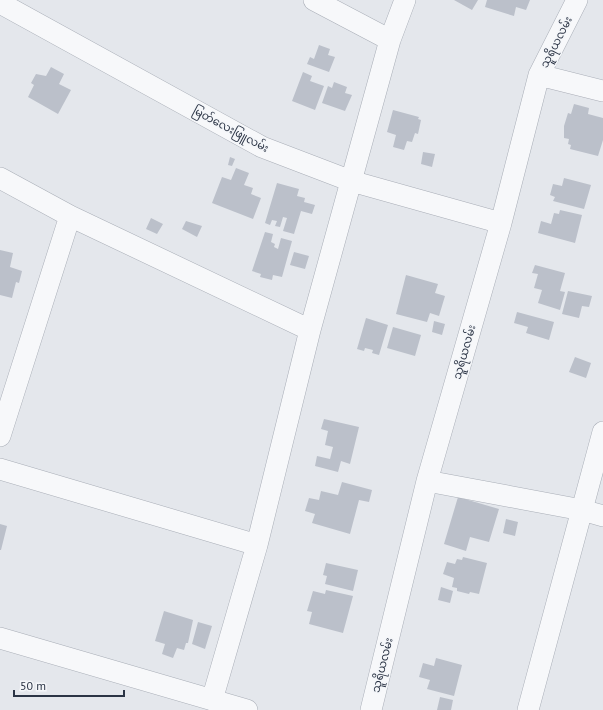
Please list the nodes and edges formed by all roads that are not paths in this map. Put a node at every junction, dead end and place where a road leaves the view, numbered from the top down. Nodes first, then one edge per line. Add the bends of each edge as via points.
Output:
1 (314, 0) edge
2 (405, 0) edge
3 (577, 0) edge
4 (0, 3) edge
5 (390, 40) junction
6 (539, 75) junction
7 (603, 91) edge
8 (0, 178) edge
9 (351, 181) junction
10 (70, 216) junction
11 (501, 223) junction
12 (310, 330) junction
13 (603, 432) edge
14 (0, 436) edge
15 (0, 470) edge
16 (427, 481) junction
17 (582, 510) junction
18 (603, 516) edge
19 (257, 546) junction
20 (0, 638) edge
21 (212, 700) junction
22 (247, 710) edge
23 (371, 710) edge
24 (528, 710) edge

1 - 5 street
2 - 5 street
3 - 6 street, သူရိယလမ်း
4 - 9 street, မြတ်လေးဖြူလမ်း via 262,147
5 - 9 street
6 - 7 street
6 - 11 street, သူရိယလမ်း
8 - 10 street
9 - 11 street, မြတ်လေးဖြူလမ်း
9 - 12 street
10 - 12 street
10 - 14 street
11 - 16 street, သူရိယလမ်း
12 - 19 street
13 - 17 street
15 - 19 street
16 - 17 street
16 - 23 street, သူရိယလမ်း
17 - 18 street
17 - 24 street
19 - 21 street
20 - 21 street
21 - 22 street

